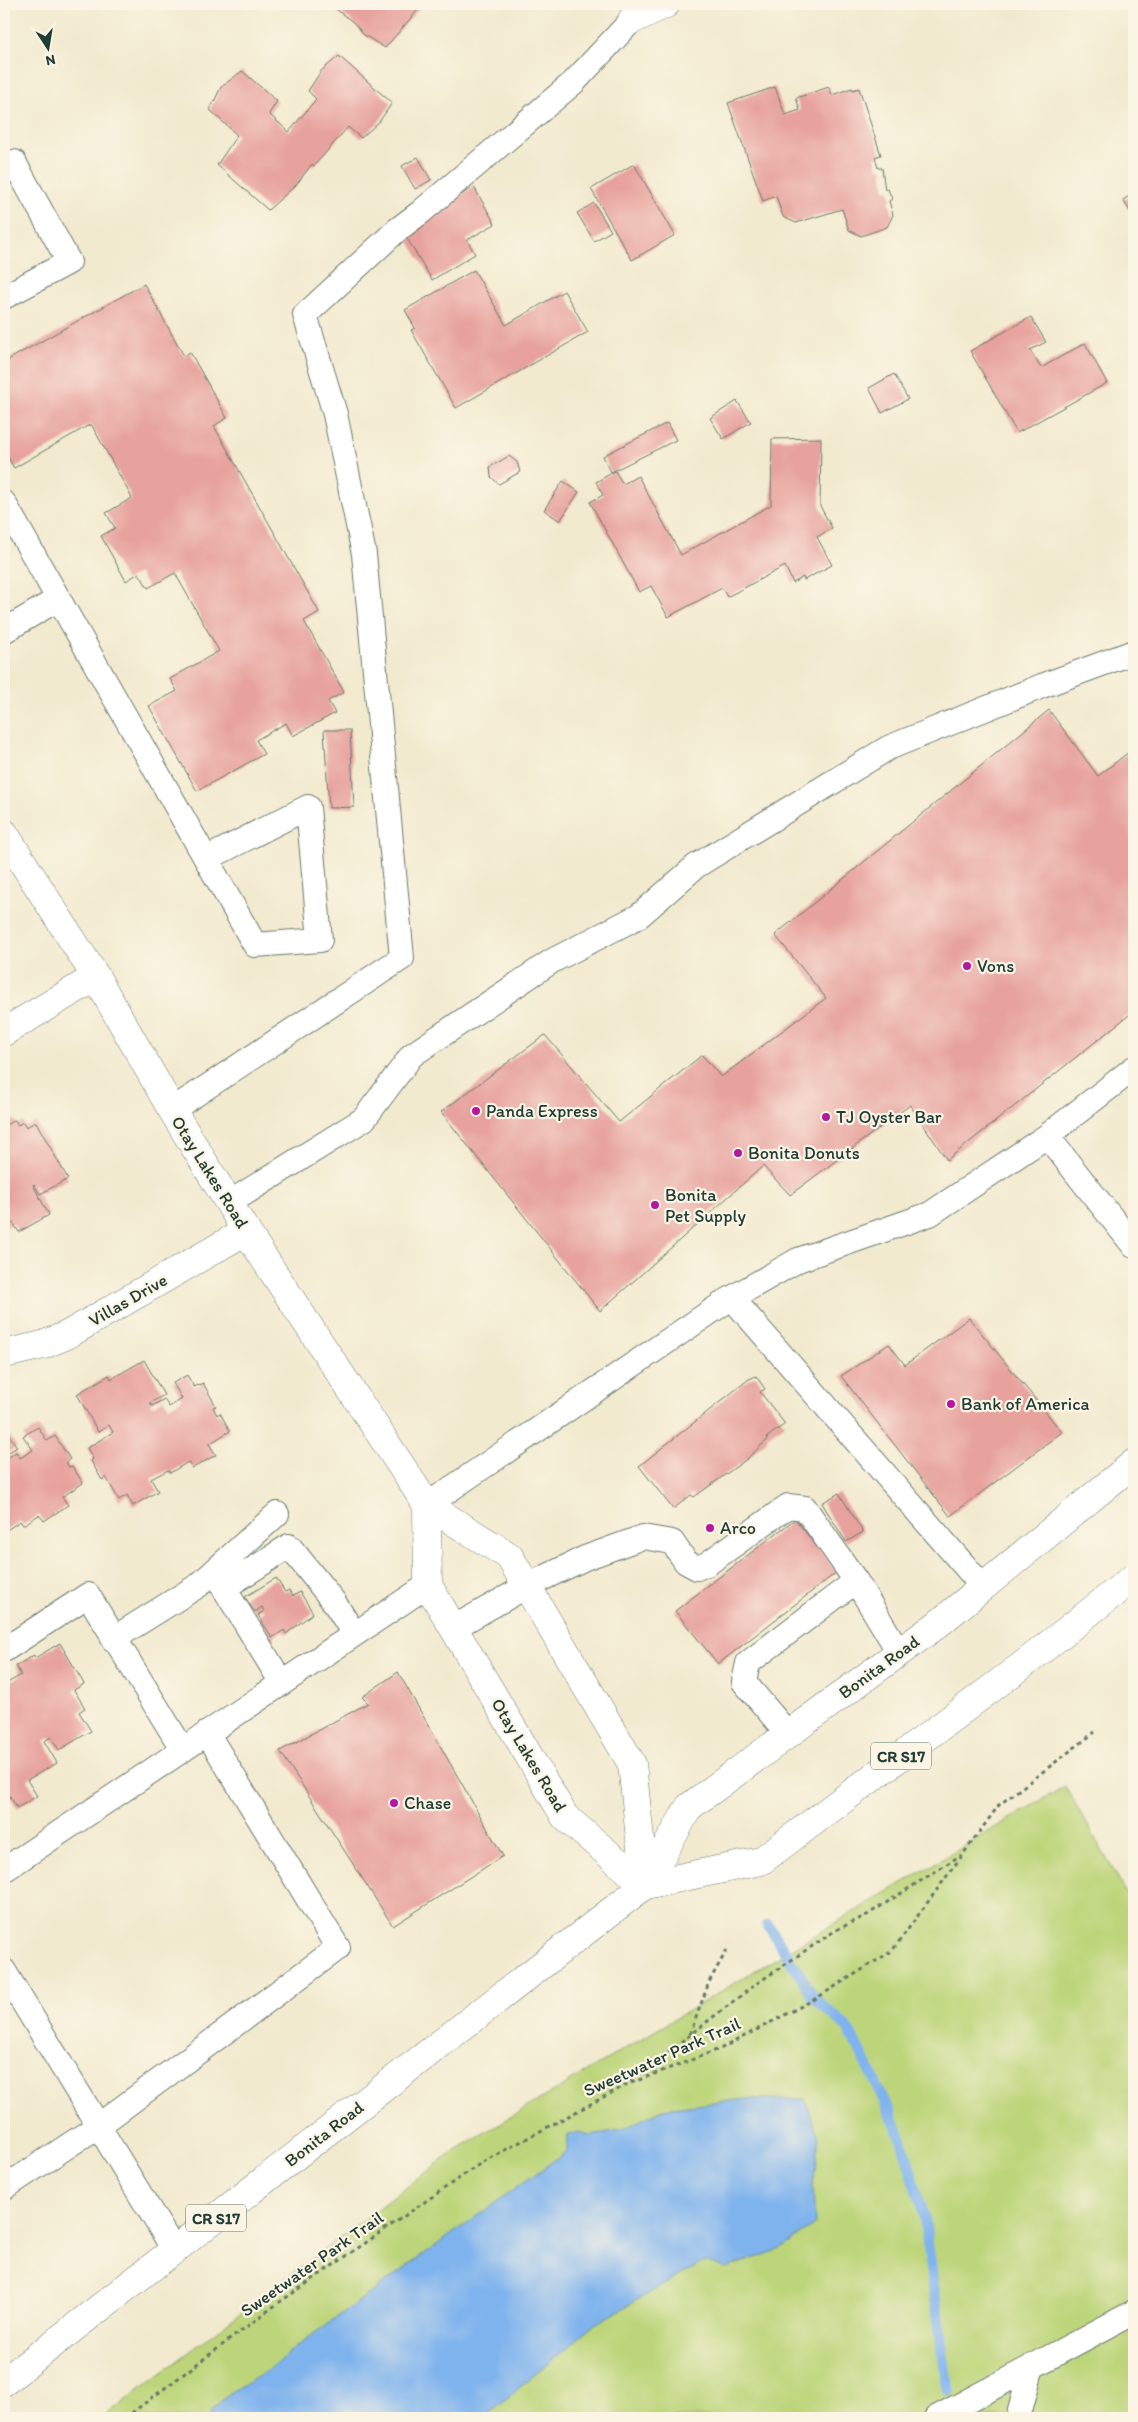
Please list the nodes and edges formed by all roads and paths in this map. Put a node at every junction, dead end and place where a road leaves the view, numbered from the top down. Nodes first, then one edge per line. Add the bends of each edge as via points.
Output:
1 (666, 4) edge
2 (632, 20) joint
3 (4, 168) edge
4 (4, 298) edge
5 (4, 503) edge
6 (58, 599) junction
7 (4, 631) edge
8 (1134, 652) edge
9 (4, 834) edge
10 (206, 859) junction
11 (96, 977) junction
12 (4, 1032) edge
13 (1134, 1068) edge
14 (172, 1110) junction
15 (1047, 1136) junction
16 (229, 1203) junction
17 (246, 1231) junction
18 (1134, 1246) edge
19 (732, 1298) junction
20 (4, 1354) edge
21 (1134, 1463) edge
22 (427, 1505) junction
23 (277, 1514) dead end
24 (1134, 1577) edge
25 (856, 1581) junction
26 (428, 1585) junction
27 (527, 1586) junction
28 (983, 1587) junction
29 (453, 1628) junction
30 (354, 1634) junction
31 (114, 1639) junction
32 (4, 1650) edge
33 (900, 1652) junction
34 (282, 1683) junction
35 (1095, 1732) dead end
36 (206, 1733) junction
37 (788, 1734) junction
38 (183, 1750) junction
39 (964, 1853) junction
40 (4, 1870) edge
41 (645, 1886) junction
42 (728, 1948) dead end
43 (4, 1971) edge
44 (690, 2035) junction
45 (626, 2084) junction
46 (98, 2126) junction
47 (4, 2188) edge
48 (174, 2250) junction
49 (1134, 2312) edge
50 (1032, 2366) junction
51 (4, 2382) edge
52 (125, 2418) edge
53 (936, 2418) edge
54 (1018, 2418) edge

1 - 2 main road
2 - 14 lane via 574,82 396,230 305,315 335,414 364,554 402,958
3 - 4 lane via 14,162 69,262
5 - 6 lane
6 - 7 lane
6 - 10 lane
8 - 16 lane via 888,748 696,866 639,916 552,961 412,1054 364,1119
9 - 11 main road, Otay Lakes Road
10 - 10 lane via 255,945 320,940 308,807
11 - 12 main road
11 - 14 main road, Otay Lakes Road
13 - 15 lane
14 - 16 main road, Otay Lakes Road
15 - 18 lane
15 - 19 lane via 930,1214 798,1260
16 - 17 main road, Otay Lakes Road
17 - 20 main road, Villas Drive via 67,1335
17 - 22 main road, Otay Lakes Road
19 - 22 lane
19 - 28 lane
21 - 28 main road, Bonita Road / CR S17
22 - 26 main road, Otay Lakes Road
22 - 27 main road, Otay Lakes Road via 509,1556
23 - 31 lane via 199,1585
24 - 41 main road, Bonita Road / CR S17 via 1024,1664 761,1861
25 - 27 lane via 805,1508 788,1506 708,1564 697,1568 686,1562 672,1542 643,1537 585,1558
25 - 33 lane
25 - 37 lane via 748,1662 744,1682
26 - 29 main road, Otay Lakes Road
26 - 30 lane
27 - 29 lane
27 - 41 main road, Otay Lakes Road via 632,1764
28 - 33 main road, Bonita Road / CR S17
29 - 41 main road, Otay Lakes Road via 565,1817
30 - 34 lane
30 - 34 lane via 334,1602 290,1546 224,1588
31 - 32 lane via 88,1595
31 - 38 lane
33 - 37 main road, Bonita Road / CR S17
34 - 36 lane
35 - 39 path, Sweetwater Park Trail via 999,1805
36 - 38 lane
36 - 46 lane via 338,1948
37 - 41 main road, Bonita Road / CR S17 via 689,1807
38 - 40 lane
39 - 44 path via 867,1915 836,1930 756,1984
39 - 45 path, Sweetwater Park Trail via 892,1951 815,1999 722,2048
41 - 48 main road, Bonita Road / CR S17
42 - 44 path via 709,1982
43 - 46 lane
44 - 45 path
45 - 52 path, Sweetwater Park Trail via 481,2163 277,2304
46 - 47 lane
46 - 48 lane
48 - 51 main road, Bonita Road / CR S17
49 - 50 lane
50 - 53 lane
50 - 54 lane

